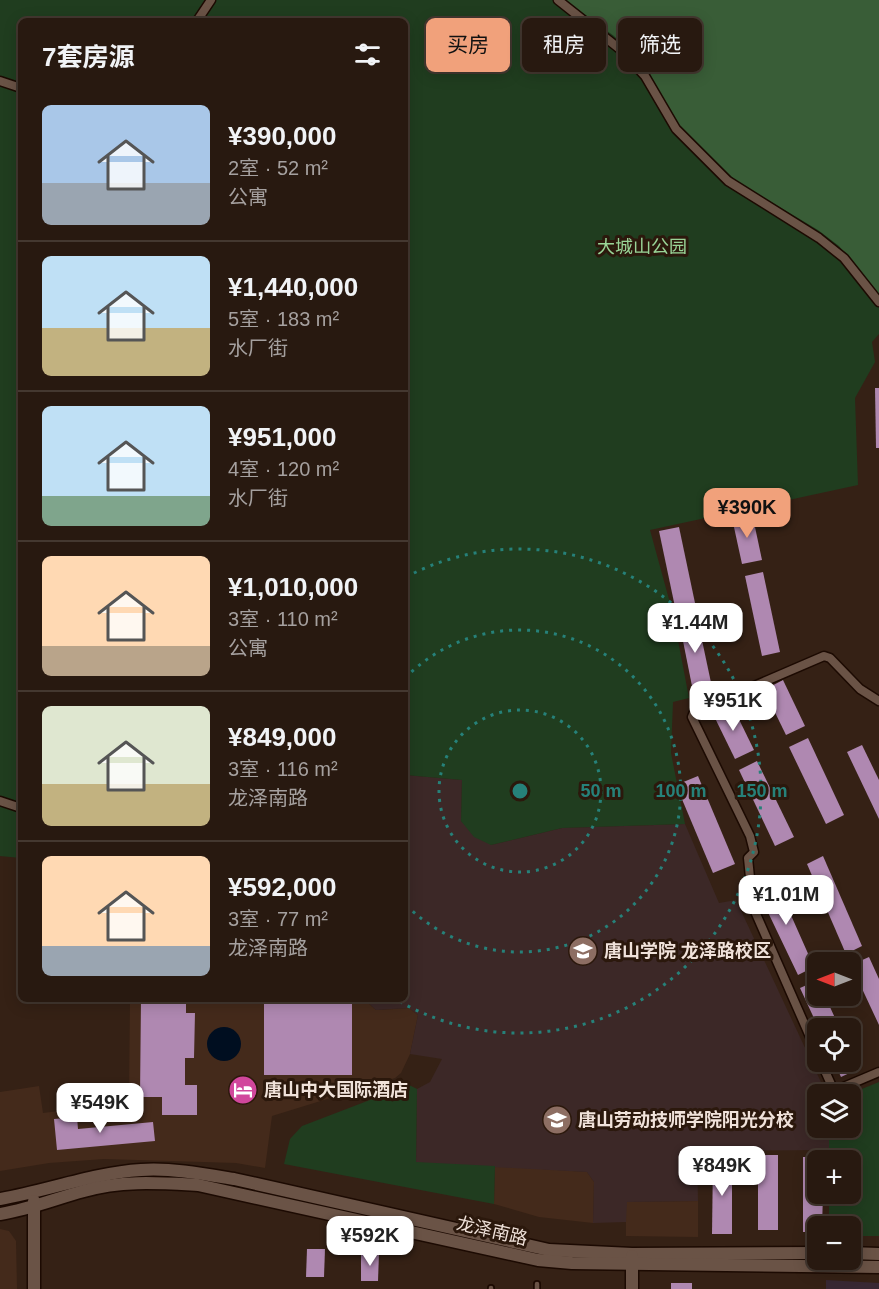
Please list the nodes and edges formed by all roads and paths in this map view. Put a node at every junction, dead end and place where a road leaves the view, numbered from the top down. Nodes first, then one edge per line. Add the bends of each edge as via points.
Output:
1 (211, 0) edge
2 (558, 0) edge
3 (199, 18) edge
4 (0, 81) edge
5 (18, 87) edge
6 (879, 302) edge
7 (879, 700) edge
8 (0, 801) edge
9 (18, 807) edge
10 (807, 1030) edge
11 (825, 1072) edge
12 (879, 1072) edge
13 (34, 1194) junction
14 (0, 1199) edge
15 (34, 1208) junction
16 (0, 1214) edge
17 (807, 1253) edge
18 (861, 1253) edge
19 (879, 1254) edge
20 (632, 1259) junction
21 (879, 1267) edge
22 (34, 1289) edge
23 (632, 1289) edge

1 - 3 street
2 - 6 street via 621,50 645,76 676,129 728,181 844,258
4 - 5 street
7 - 10 street via 860,689 824,656 694,712 692,717 750,836 754,852 748,858 753,907
8 - 9 street
11 - 12 street via 834,1091
13 - 14 main road, 龙泽南路
13 - 15 main road
13 - 20 main road, 龙泽南路 via 103,1175 143,1170 186,1171 549,1250
15 - 16 main road, 龙泽南路
15 - 20 main road, 龙泽南路 via 85,1190 122,1184 198,1185 538,1260
15 - 22 main road
17 - 20 main road, 龙泽南路
18 - 19 main road
20 - 21 main road, 龙泽南路
20 - 23 main road

